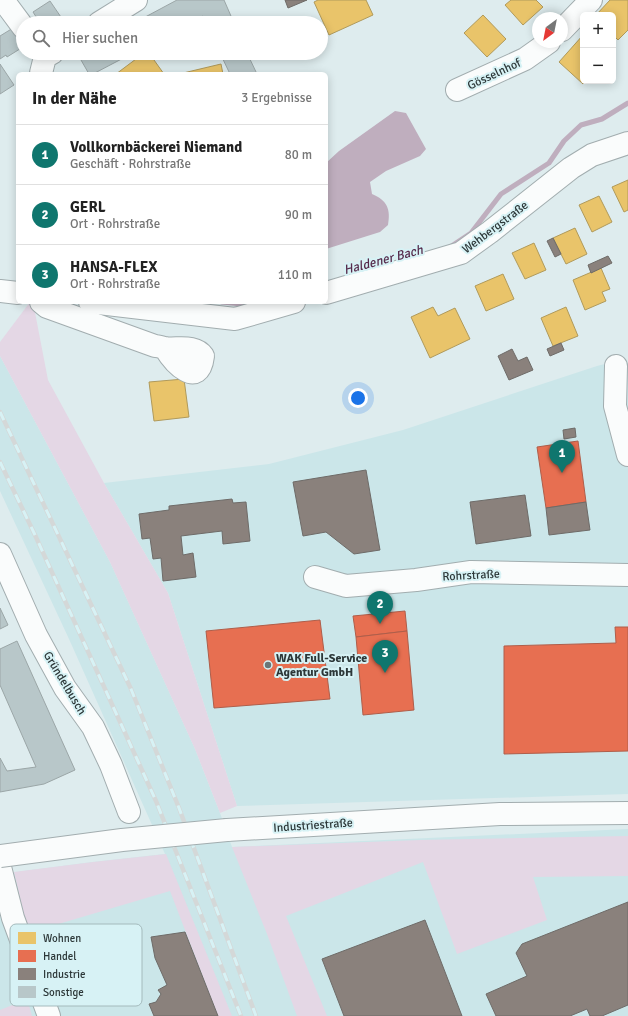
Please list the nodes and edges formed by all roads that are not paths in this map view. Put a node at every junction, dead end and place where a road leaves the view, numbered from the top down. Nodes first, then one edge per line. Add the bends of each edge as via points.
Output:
1 (3, 0) edge
2 (136, 0) edge
3 (591, 0) edge
4 (110, 16) edge
5 (16, 18) edge
6 (568, 24) edge
7 (541, 48) edge
8 (457, 90) dead end
9 (628, 143) edge
10 (0, 291) edge
11 (328, 292) edge
12 (16, 293) edge
13 (43, 304) edge
14 (107, 304) edge
15 (287, 304) edge
16 (165, 348) dead end
17 (616, 366) dead end
18 (628, 389) edge
19 (615, 406) junction
20 (628, 455) edge
21 (0, 554) edge
22 (628, 575) edge
23 (315, 577) dead end
24 (129, 812) dead end
25 (628, 813) edge
26 (0, 856) edge
27 (0, 867) edge
28 (15, 924) edge
29 (44, 1006) edge
30 (48, 1016) edge

1 - 5 street
2 - 4 street
3 - 6 street
7 - 8 street, Gösselnhof via 525,59
9 - 11 street, Wehbergstraße via 592,155 571,168 461,253
10 - 12 street
13 - 16 street
14 - 15 street via 235,319
17 - 19 street
18 - 19 street
19 - 20 street
21 - 24 street, Gründelbusch via 36,635 65,688 92,728
22 - 23 street, Rohrstraße via 471,572 346,586
25 - 26 street, Industriestraße, bridge via 500,814 227,830 122,840
27 - 28 street
29 - 30 street

